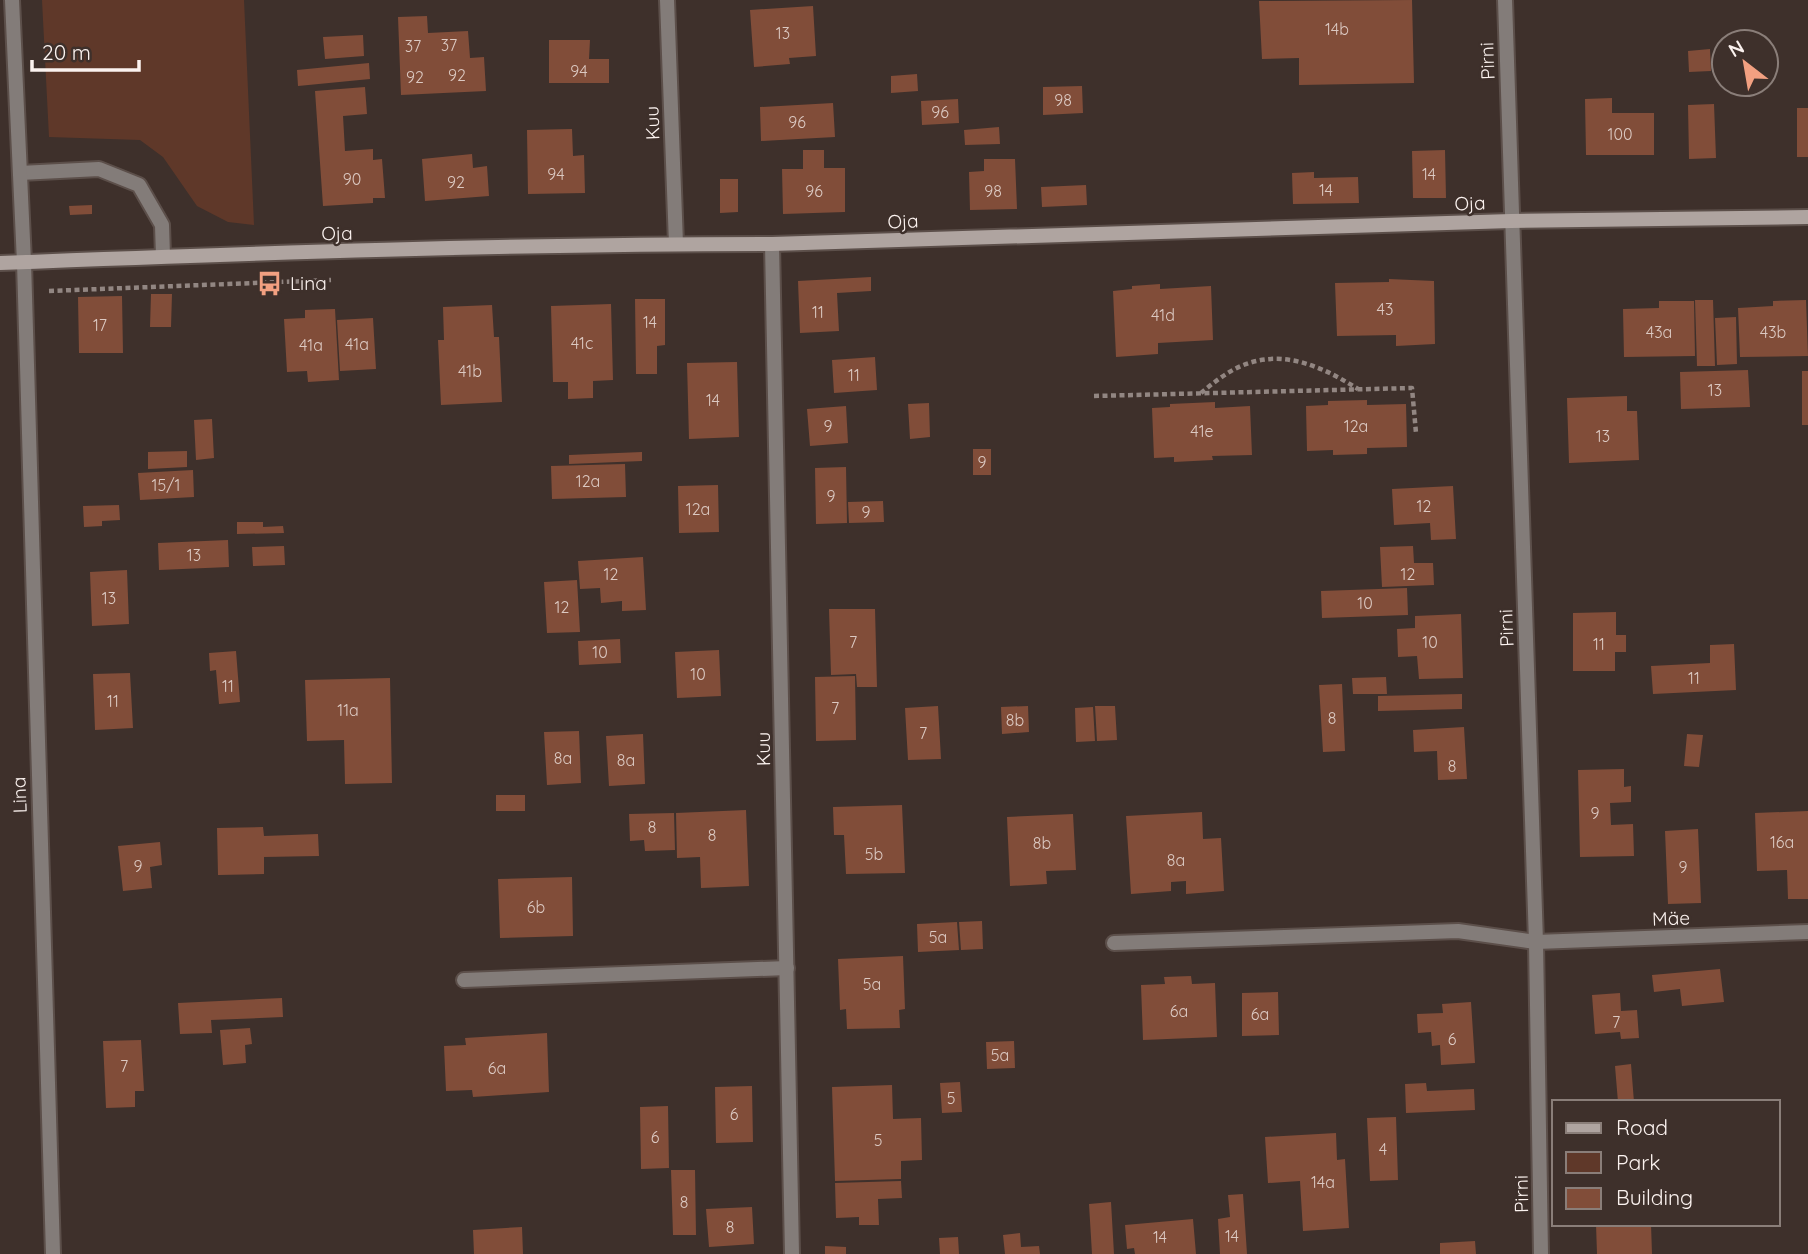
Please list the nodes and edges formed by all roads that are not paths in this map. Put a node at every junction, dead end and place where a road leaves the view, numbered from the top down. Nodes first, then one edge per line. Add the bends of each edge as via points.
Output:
1 (12, 0) edge
2 (667, 0) edge
3 (1505, 0) edge
4 (20, 173) junction
5 (1808, 217) edge
6 (1511, 221) junction
7 (676, 244) junction
8 (772, 244) junction
9 (163, 256) junction
10 (24, 262) junction
11 (0, 263) edge
12 (1808, 932) edge
13 (1536, 942) junction
14 (1114, 943) dead end
15 (786, 968) junction
16 (464, 980) dead end
17 (52, 1254) edge
18 (792, 1254) edge
19 (1541, 1254) edge

1 - 4 street, Lina
2 - 7 street, Kuu
3 - 6 street, Pirni
4 - 9 street via 99,169 139,186 162,225
4 - 10 street, Lina
5 - 6 street, Oja
6 - 8 street, Oja
6 - 13 street, Pirni
7 - 8 street, Oja
7 - 9 street, Oja
8 - 15 street, Kuu
9 - 10 street, Oja
10 - 11 street, Oja
10 - 17 street, Lina
12 - 13 street, Mäe
13 - 14 street, Mäe via 1458,931
13 - 19 street, Pirni
15 - 16 street
15 - 18 street, Kuu

